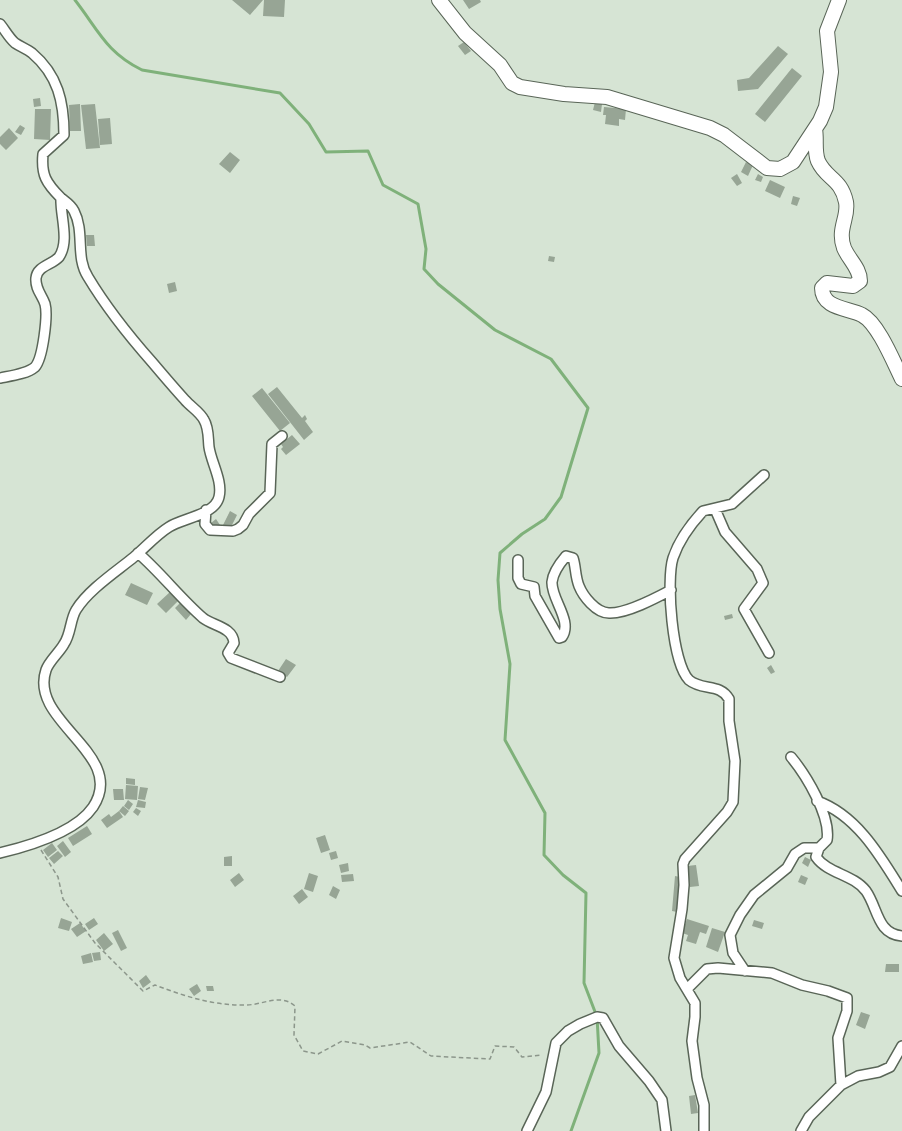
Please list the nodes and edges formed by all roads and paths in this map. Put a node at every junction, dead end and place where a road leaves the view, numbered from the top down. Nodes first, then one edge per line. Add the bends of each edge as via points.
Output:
1 (439, 0) edge
2 (839, 0) edge
3 (0, 24) edge
4 (815, 129) junction
5 (61, 198) junction
6 (0, 378) edge
7 (902, 379) edge
8 (282, 436) dead end
9 (764, 475) dead end
10 (715, 508) junction
11 (206, 510) junction
12 (138, 553) junction
13 (518, 560) dead end
14 (671, 590) junction
15 (769, 653) dead end
16 (280, 677) dead end
17 (791, 757) dead end
18 (817, 801) junction
19 (37, 842) junction
20 (819, 848) junction
21 (0, 853) edge
22 (902, 891) edge
23 (902, 936) edge
24 (746, 971) junction
25 (687, 989) junction
26 (902, 1046) edge
27 (554, 1053) junction
28 (841, 1085) junction
29 (527, 1131) edge
30 (666, 1131) edge
31 (704, 1131) edge
32 (801, 1131) edge

1 - 4 street via 465,33 520,87 607,97 710,128 774,170 793,162
2 - 4 street via 827,31 830,90
3 - 5 street via 14,42 38,59 58,90 64,135 44,154 42,169
4 - 7 street via 819,162 842,187 847,206 842,224 844,247 860,274 860,281 853,286 827,283 822,293 829,303 864,315
5 - 6 street via 65,225 59,257 36,277 47,316 40,358 34,368
5 - 11 street via 72,207 78,220 86,275 150,361 206,422 219,486 219,497
8 - 11 street via 272,444 270,493 243,525 233,531 210,530 205,524
9 - 10 street via 732,504
10 - 14 street via 703,511 680,542 673,559
10 - 15 street via 724,532 757,569 763,583 744,609
11 - 12 street via 169,527
12 - 16 street via 204,619 231,635 231,658
12 - 19 street via 76,610 68,638 46,670 46,699 88,754 99,772 102,790 88,815 70,828
13 - 14 street via 521,584 534,587 535,596 559,638 566,630 552,579 566,556 573,558 579,588 599,610 609,613 628,609
14 - 25 street via 676,646 686,675 695,684 720,689 729,699 735,761 733,802 683,864 683,902 674,958
17 - 18 street
18 - 20 street via 828,833
18 - 22 street via 858,827
19 - 21 street
19 - 27 path via 58,877 63,899 95,943 143,991 155,985 190,999 224,1004 251,1005 270,999 290,1002 295,1006 294,1035 303,1051 318,1054 342,1041 370,1048 410,1042 430,1056 490,1059 495,1046 514,1047 522,1057
20 - 23 street via 818,860 857,883 886,930
20 - 24 street via 804,848 795,854 787,868 754,895 740,915 730,935 733,952
24 - 25 street via 707,969
24 - 28 street via 772,973 847,998 838,1038
25 - 31 street via 695,1003 692,1041 704,1105
26 - 28 street via 890,1067
27 - 29 street via 546,1092
27 - 30 street via 556,1043 568,1031 597,1017 603,1018 619,1046 662,1100
28 - 32 street via 809,1117

